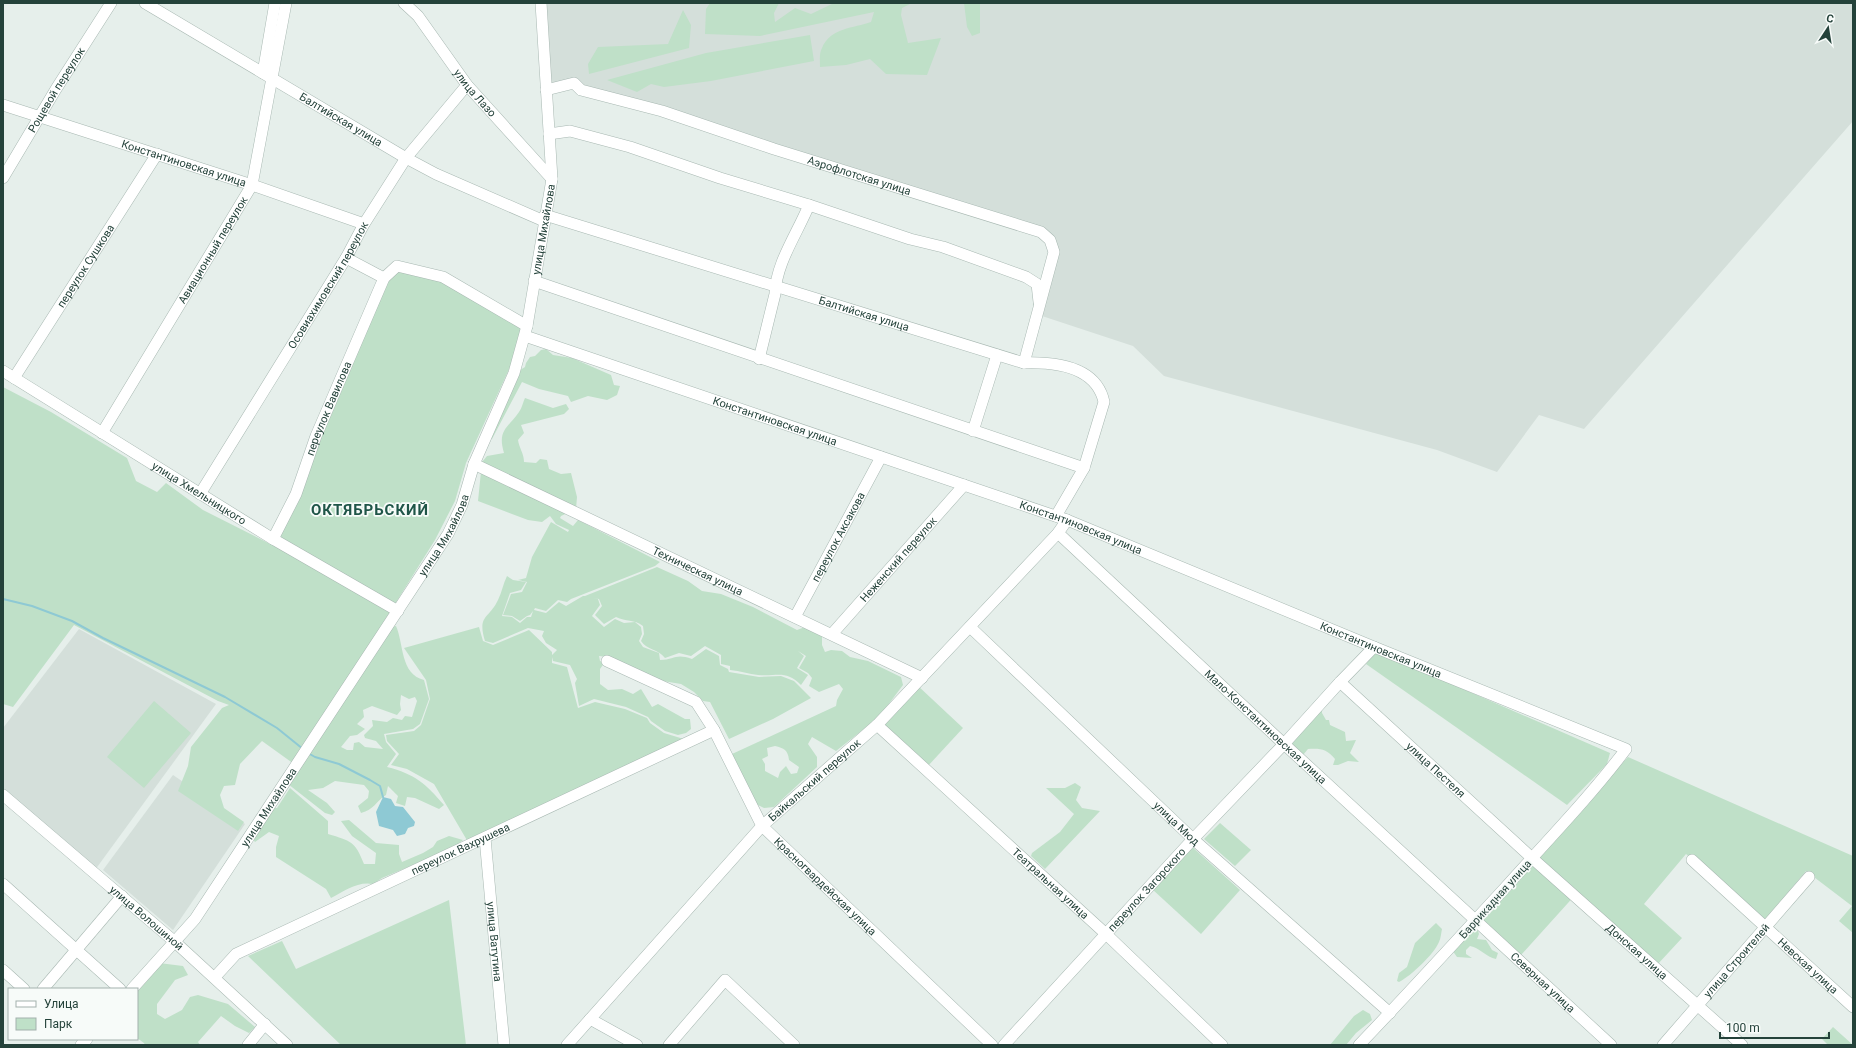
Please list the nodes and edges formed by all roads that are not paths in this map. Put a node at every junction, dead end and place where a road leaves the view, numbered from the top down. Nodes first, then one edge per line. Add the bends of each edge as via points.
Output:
1 (111, 3) edge
2 (145, 3) edge
3 (274, 3) edge
4 (286, 3) edge
5 (404, 3) edge
6 (541, 3) edge
7 (263, 73) junction
8 (273, 80) junction
9 (467, 85) junction
10 (546, 90) junction
11 (3, 105) edge
12 (40, 117) junction
13 (549, 134) junction
14 (157, 154) junction
15 (406, 158) junction
16 (3, 178) edge
17 (552, 179) junction
18 (252, 185) junction
19 (809, 205) junction
20 (545, 218) junction
21 (364, 224) junction
22 (346, 258) junction
23 (384, 278) junction
24 (534, 281) junction
25 (776, 286) junction
26 (1040, 307) junction
27 (526, 331) junction
28 (997, 355) junction
29 (759, 358) junction
30 (1024, 363) junction
31 (3, 371) edge
32 (14, 378) junction
33 (973, 430) junction
34 (102, 433) junction
35 (881, 456) junction
36 (474, 464) junction
37 (1084, 468) junction
38 (964, 485) junction
39 (200, 494) junction
40 (1062, 518) junction
41 (1058, 533) junction
42 (273, 539) junction
43 (398, 611) junction
44 (795, 617) junction
45 (970, 626) junction
46 (832, 634) junction
47 (1374, 648) junction
48 (607, 661) dead end
49 (922, 678) junction
50 (1340, 682) junction
51 (877, 725) junction
52 (714, 730) junction
53 (1284, 744) junction
54 (1626, 749) joint
55 (3, 795) edge
56 (762, 826) junction
57 (485, 838) junction
58 (1193, 839) junction
59 (1532, 858) junction
60 (1692, 860) dead end
61 (1809, 876) dead end
62 (3, 884) edge
63 (122, 896) junction
64 (1475, 920) junction
65 (1765, 927) junction
66 (1106, 934) junction
67 (175, 942) junction
68 (76, 950) junction
69 (3, 970) edge
70 (215, 977) junction
71 (23, 988) edge
72 (44, 988) edge
73 (119, 988) edge
74 (133, 988) edge
75 (1697, 1006) junction
76 (1853, 1007) edge
77 (1390, 1013) junction
78 (590, 1019) junction
79 (265, 1024) junction
80 (248, 1045) edge
81 (287, 1045) edge
82 (504, 1045) edge
83 (567, 1045) edge
84 (637, 1045) edge
85 (669, 1045) edge
86 (794, 1045) edge
87 (992, 1045) edge
88 (1004, 1045) edge
89 (1222, 1045) edge
90 (1359, 1045) edge
91 (1611, 1045) edge
92 (1663, 1045) edge
93 (1742, 1045) edge

1 - 12 street, Рощевой переулок
2 - 7 street, Балтийская улица
3 - 7 street
4 - 8 street, Авиационный переулок
5 - 9 street, улица Лазо via 418,16
6 - 10 street, улица Михайлова
7 - 8 street, Балтийская улица
8 - 15 street, Балтийская улица
8 - 18 street, Авиационный переулок
9 - 15 street, Осовиахимовский переулок
9 - 17 street, улица Лазо
10 - 13 street, улица Михайлова
10 - 26 street, Аэрофлотская улица via 574,83 581,90 662,111 774,149 1041,232 1050,240 1054,252
11 - 12 street, Константиновская улица
12 - 14 street, Константиновская улица
12 - 16 street, Рощевой переулок
13 - 17 street, улица Михайлова
13 - 19 street via 570,131 630,147
14 - 18 street, Константиновская улица
14 - 32 street, переулок Сушкова
15 - 20 street, Балтийская улица via 436,174
15 - 21 street, Осовиахимовский переулок
17 - 20 street, улица Михайлова
18 - 21 street, Константиновская улица
18 - 34 street, Авиационный переулок
19 - 25 street via 785,255
19 - 26 street via 910,240 943,247 1026,277 1037,284
20 - 24 street, улица Михайлова
20 - 25 street, Балтийская улица
21 - 22 street, Осовиахимовский переулок
22 - 23 street
22 - 39 street, Осовиахимовский переулок
23 - 27 street, Константиновская улица via 397,266 443,277
23 - 42 street, переулок Вавилова via 316,436 296,494
24 - 27 street, улица Михайлова
24 - 29 street
25 - 28 street, Балтийская улица
25 - 29 street
26 - 30 street, Аэрофлотская улица
27 - 35 street, Константиновская улица
27 - 36 street, улица Михайлова via 514,373
28 - 30 street, Балтийская улица
28 - 33 street
29 - 33 street
30 - 37 street, Балтийская улица via 1047,362 1068,368 1089,376 1101,390 1104,402
31 - 32 street, улица Хмельницкого
32 - 34 street, улица Хмельницкого
33 - 37 street
34 - 39 street, улица Хмельницкого
35 - 38 street, Константиновская улица
35 - 44 street, переулок Аксакова
36 - 43 street, улица Михайлова via 462,505 448,534
36 - 44 street, Техническая улица
37 - 40 street, Балтийская улица
38 - 40 street, Константиновская улица
38 - 46 street, Неженский переулок
39 - 42 street, улица Хмельницкого
40 - 41 street, Байкальский переулок
40 - 47 street, Константиновская улица
41 - 45 street, Байкальский переулок
41 - 53 street, Мало-Константиновская улица
42 - 43 street, улица Хмельницкого
43 - 67 street, улица Михайлова via 195,919
44 - 46 street, Техническая улица
45 - 49 street, Байкальский переулок
45 - 58 street, улица Мюд
46 - 49 street, Техническая улица
47 - 50 street, переулок Загорского
47 - 54 street, Константиновская улица
48 - 52 street, Красногвардейская улица via 696,702
49 - 51 street, Байкальский переулок
50 - 53 street, переулок Загорского
50 - 59 street, улица Пестеля
51 - 56 street, Байкальский переулок
51 - 66 street, Театральная улица
52 - 56 street, Красногвардейская улица
52 - 57 street, переулок Вахрушева
53 - 58 street, переулок Загорского
53 - 64 street, Мало-Константиновская улица
54 - 59 street, Баррикадная улица
55 - 63 street, улица Волошиной
56 - 78 street, Байкальский переулок
56 - 87 street, Красногвардейская улица
57 - 70 street, переулок Вахрушева via 236,954
57 - 82 street, улица Ватутина
58 - 66 street, переулок Загорского
58 - 77 street, улица Мюд
59 - 64 street, Баррикадная улица
59 - 75 street, Донская улица
60 - 65 street, Невская улица
61 - 65 street, улица Строителей
62 - 68 street
63 - 67 street, улица Волошиной
63 - 68 street
64 - 77 street, Баррикадная улица
64 - 91 street, Северная улица
65 - 75 street, улица Строителей
65 - 76 street, Невская улица
66 - 88 street, переулок Загорского
66 - 89 street, Театральная улица
67 - 70 street, улица Волошиной
67 - 74 street, улица Михайлова
68 - 72 street
68 - 73 street
69 - 71 street
70 - 79 street, улица Волошиной
75 - 92 street, улица Строителей
75 - 93 street, Донская улица
77 - 90 street, Баррикадная улица
78 - 83 street, Байкальский переулок
78 - 84 street
79 - 80 street
79 - 81 street, улица Волошиной
85 - 86 street via 724,980

